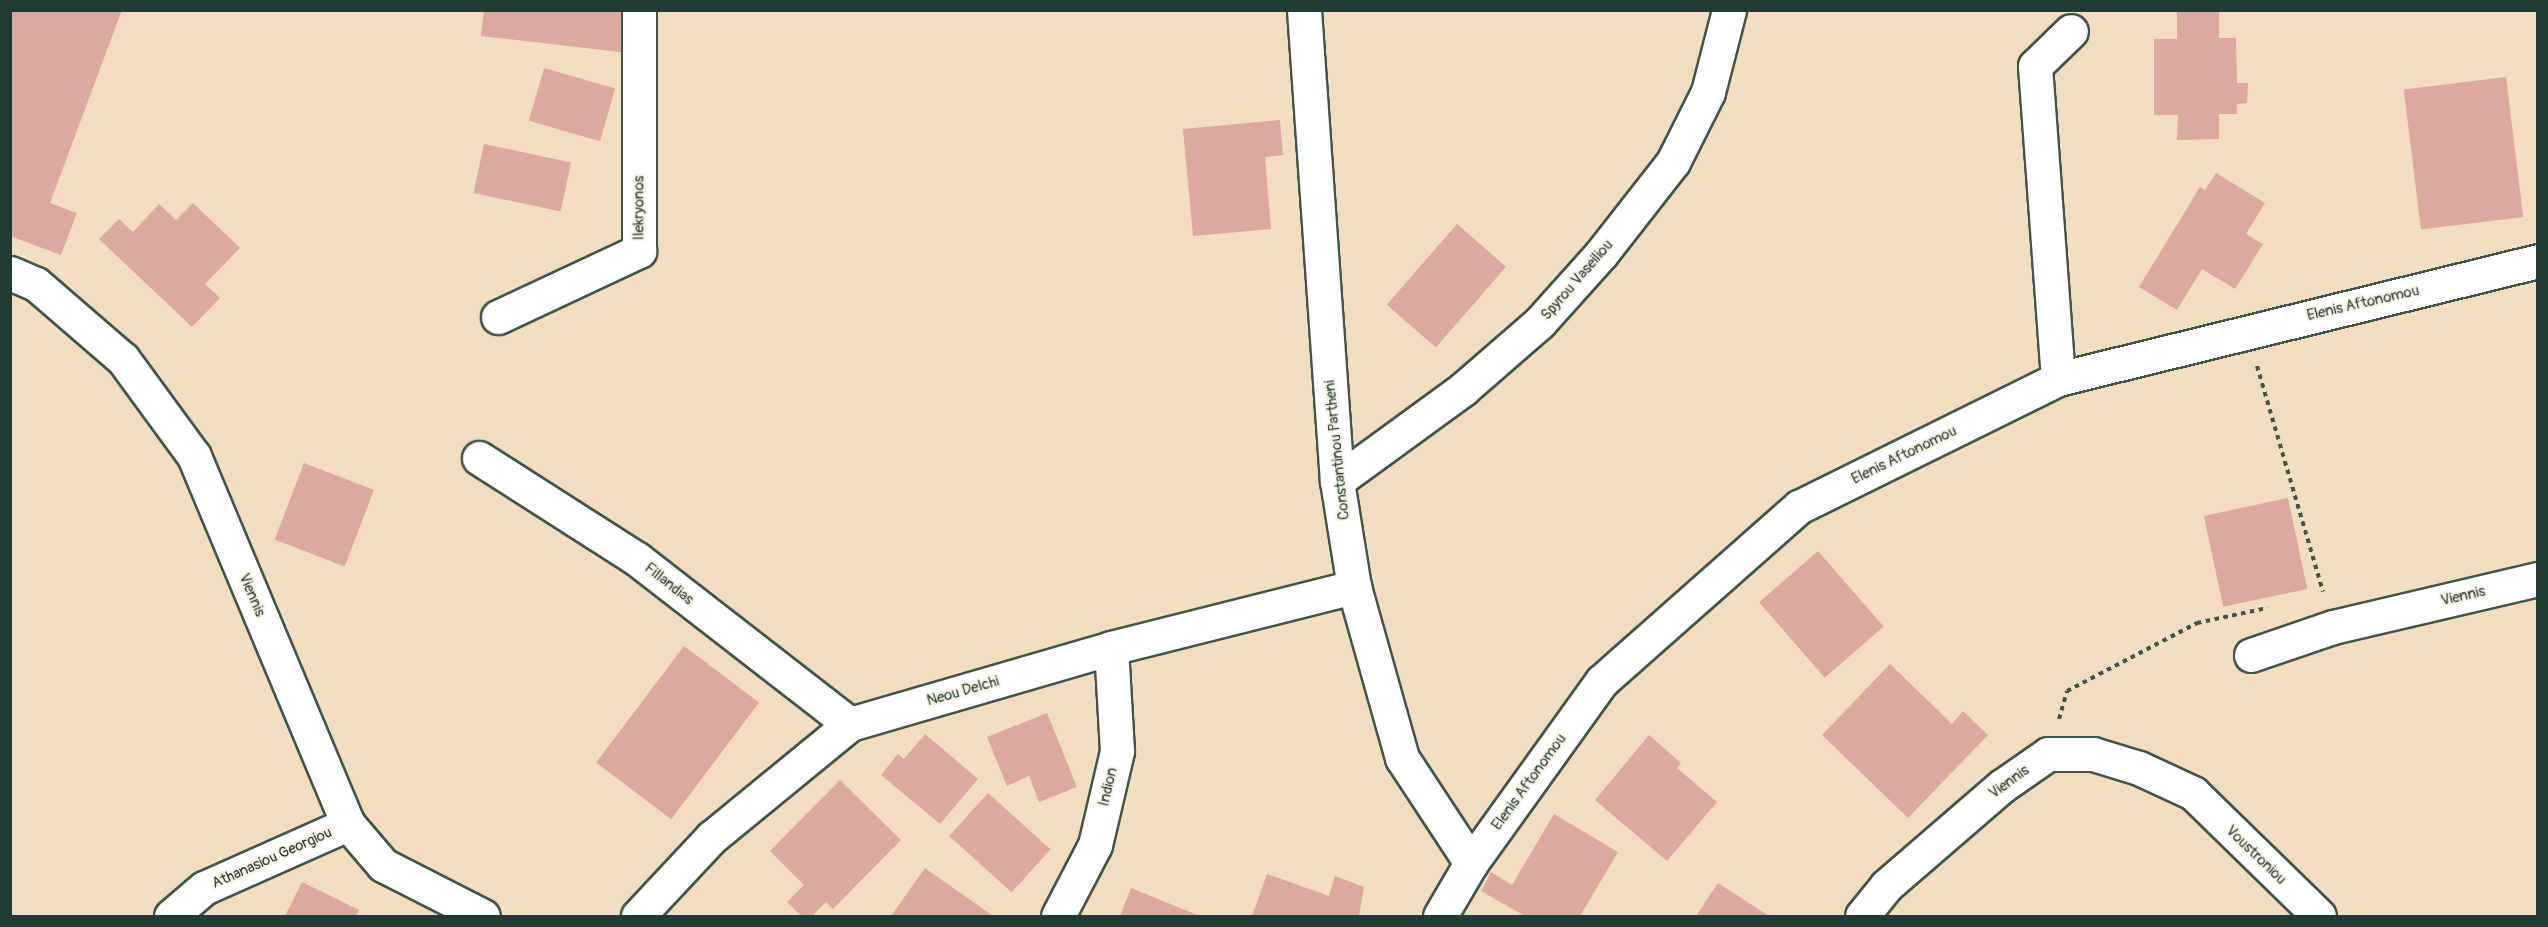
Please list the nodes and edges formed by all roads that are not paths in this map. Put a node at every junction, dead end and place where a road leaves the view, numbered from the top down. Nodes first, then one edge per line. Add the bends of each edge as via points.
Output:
1 (639, 10) edge
2 (1304, 10) edge
3 (1729, 10) edge
4 (2071, 31) dead end
5 (2538, 261) edge
6 (10, 273) edge
7 (498, 317) dead end
8 (2058, 379) junction
9 (479, 458) dead end
10 (1336, 481) junction
11 (2538, 579) edge
12 (1354, 587) junction
13 (1111, 648) junction
14 (2251, 655) dead end
15 (850, 724) junction
16 (2193, 793) joint
17 (348, 824) junction
18 (1470, 863) junction
19 (171, 916) edge
20 (483, 916) edge
21 (638, 916) edge
22 (1058, 916) edge
23 (1440, 916) edge
24 (1862, 916) edge
25 (2319, 916) edge

1 - 7 street, Ilekryonos via 639,251
2 - 10 street, Constantinou Partheni
3 - 10 street, Spyrou Vaseiliou via 1708,92 1673,162 1601,254 1540,322 1463,389
4 - 8 street via 2035,66
5 - 8 street, Elenis Aftonomou
6 - 17 street, Viennis via 36,284 123,359 194,456
8 - 18 street, Elenis Aftonomou via 1799,507 1602,681
9 - 15 street, Fillandias via 637,559
10 - 12 street, Constantinou Partheni
11 - 14 street, Viennis via 2333,627
12 - 13 street, Neou Delchi
12 - 18 street, Constantinou Partheni via 1402,758
13 - 15 street, Neou Delchi
13 - 22 street, Indion via 1117,751 1095,845
15 - 21 street, Neou Delchi via 712,837
16 - 24 street, Viennis via 2139,768 2093,754 2048,754 2002,786 1895,878
16 - 25 street, Voustroniou
17 - 19 street, Athanasiou Georgiou via 204,888
17 - 20 street, Viennis via 383,865
18 - 23 street, Elenis Aftonomou

